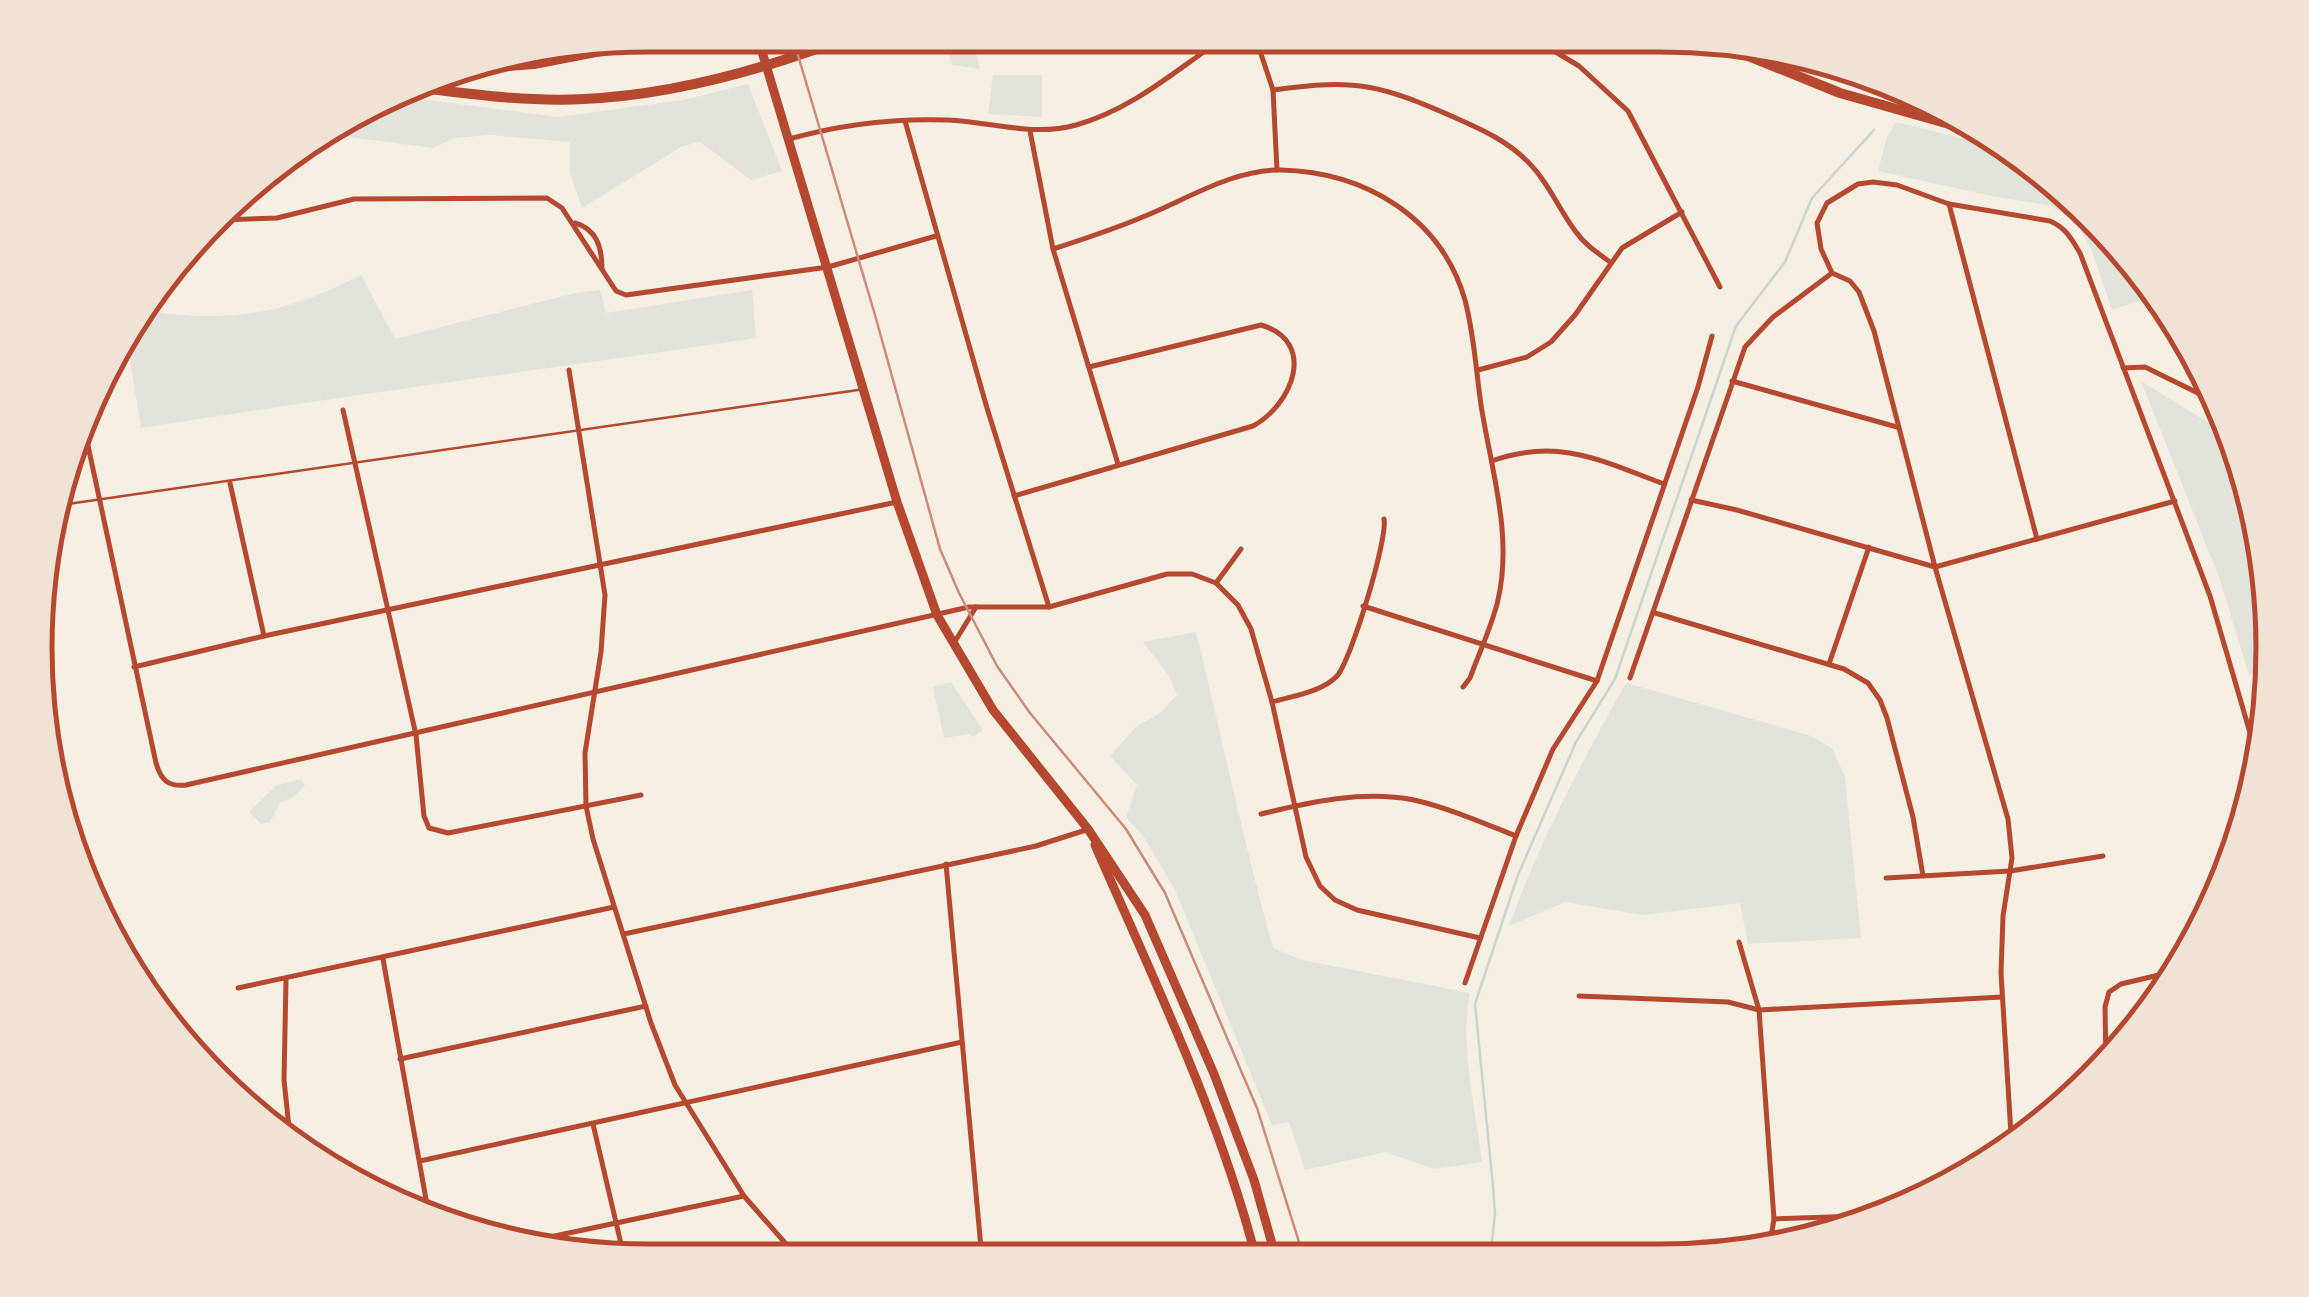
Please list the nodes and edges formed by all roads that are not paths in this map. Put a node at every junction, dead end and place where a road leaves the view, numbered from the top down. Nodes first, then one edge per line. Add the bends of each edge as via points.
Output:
1 (761, 52) edge
2 (802, 52) edge
3 (1204, 52) edge
4 (1260, 52) edge
5 (1556, 52) edge
6 (1763, 62) edge
7 (765, 64) junction
8 (441, 90) edge
9 (1273, 90) junction
10 (1936, 120) edge
11 (905, 121) junction
12 (1030, 132) junction
13 (789, 139) junction
14 (1278, 170) junction
15 (1948, 204) junction
16 (1682, 212) junction
17 (235, 219) edge
18 (572, 223) junction
19 (936, 236) junction
20 (1052, 249) junction
21 (1610, 262) junction
22 (828, 268) junction
23 (602, 270) junction
24 (1832, 273) junction
25 (1720, 287) dead end
26 (1712, 336) dead end
27 (1089, 368) junction
28 (2124, 368) junction
29 (569, 370) dead end
30 (1478, 370) junction
31 (1732, 381) junction
32 (865, 389) junction
33 (2199, 394) edge
34 (343, 410) dead end
35 (1897, 427) junction
36 (580, 431) junction
37 (88, 446) edge
38 (1492, 461) junction
39 (357, 464) junction
40 (1118, 464) junction
41 (230, 482) junction
42 (1664, 484) junction
43 (1014, 496) junction
44 (100, 498) junction
45 (1691, 500) junction
46 (897, 502) junction
47 (2175, 502) junction
48 (71, 503) edge
49 (1384, 519) dead end
50 (2037, 540) junction
51 (1869, 547) junction
52 (1241, 549) dead end
53 (602, 566) junction
54 (1935, 567) junction
55 (1216, 583) junction
56 (1363, 606) junction
57 (976, 607) junction
58 (1050, 607) junction
59 (388, 611) junction
60 (1654, 614) junction
61 (937, 615) junction
62 (264, 636) junction
63 (1482, 644) junction
64 (953, 645) junction
65 (1829, 664) junction
66 (134, 667) junction
67 (1630, 678) dead end
68 (1597, 680) junction
69 (1463, 688) dead end
70 (593, 694) junction
71 (1272, 702) junction
72 (2250, 733) edge
73 (416, 736) junction
74 (641, 795) dead end
75 (1296, 805) junction
76 (586, 806) junction
77 (1262, 814) dead end
78 (1088, 828) junction
79 (1516, 836) junction
80 (2102, 856) dead end
81 (946, 864) junction
82 (2010, 871) junction
83 (1923, 876) junction
84 (1886, 878) dead end
85 (614, 908) junction
86 (624, 934) junction
87 (1480, 938) junction
88 (1739, 942) dead end
89 (383, 959) junction
90 (2159, 975) edge
91 (286, 979) junction
92 (1465, 984) dead end
93 (238, 988) dead end
94 (1580, 996) dead end
95 (2002, 997) junction
96 (646, 1006) junction
97 (1759, 1010) junction
98 (962, 1042) junction
99 (2106, 1044) edge
100 (400, 1059) junction
101 (686, 1104) junction
102 (289, 1123) edge
103 (593, 1124) junction
104 (2011, 1130) edge
105 (420, 1161) junction
106 (744, 1196) junction
107 (427, 1202) edge
108 (1842, 1216) edge
109 (1774, 1219) junction
110 (616, 1222) junction
111 (1772, 1234) edge
112 (552, 1236) edge
113 (621, 1243) edge
114 (786, 1244) edge
115 (981, 1244) edge
116 (1252, 1244) edge
117 (1272, 1244) edge

1 - 7 main road
2 - 7 highway
3 - 12 street via 1130,104 1073,126
4 - 9 street
5 - 16 street via 1628,112
6 - 10 highway
7 - 8 highway via 657,92 584,100
7 - 13 main road
9 - 14 street
9 - 21 street via 1325,83 1380,87 1484,130 1529,162 1581,238
11 - 12 street
11 - 13 street via 857,123
11 - 19 street
12 - 20 street
13 - 22 main road
14 - 20 street via 1255,172
14 - 30 street via 1376,191 1431,234 1461,289
15 - 24 street via 1912,189 1873,182 1850,186 1820,212 1817,233
15 - 28 street via 2063,227 2080,253
15 - 50 street
16 - 21 street
16 - 25 street
17 - 18 street via 277,218 356,198 529,197 553,200
18 - 23 street
18 - 23 street via 596,237
19 - 22 street
19 - 43 street
20 - 27 street
21 - 30 street via 1550,342
22 - 23 street via 626,296
22 - 32 main road
24 - 31 street via 1758,329
24 - 35 street via 1850,280 1867,312
26 - 42 street
27 - 40 street
27 - 40 street via 1267,326 1283,336 1294,358 1293,380 1274,412 1241,432
28 - 33 street via 2145,367
28 - 47 street
29 - 36 street
30 - 38 street
31 - 35 street
31 - 45 street
32 - 36 lane
32 - 46 main road
34 - 39 street
35 - 54 street
36 - 39 lane
36 - 53 street
37 - 44 street
38 - 42 street via 1532,450 1572,451
38 - 63 street via 1501,574
39 - 41 lane
39 - 59 street
40 - 43 street
41 - 44 lane
41 - 62 street
42 - 68 street
43 - 58 street
44 - 48 lane
44 - 66 street
45 - 51 street
45 - 60 street
46 - 53 street
46 - 61 main road
47 - 50 street
47 - 72 street
49 - 56 street via 1383,546
50 - 54 street
51 - 54 street
51 - 65 street
52 - 55 street
53 - 59 street
53 - 70 street via 605,616
54 - 82 street via 2008,819
55 - 58 street via 1167,574
55 - 71 street via 1252,629
56 - 63 street
56 - 71 street via 1353,645 1334,679
57 - 58 street
57 - 61 street
57 - 64 street
59 - 62 street
59 - 73 street
60 - 65 street
60 - 67 street
61 - 64 main road
61 - 70 street
62 - 66 street
63 - 68 street
63 - 69 street
64 - 78 main road via 1004,724
65 - 83 street via 1868,683 1880,700 1914,817
66 - 73 street via 166,782 186,785
68 - 79 street via 1553,750
70 - 73 street
70 - 76 street
71 - 75 street
73 - 76 street via 426,822 436,832
74 - 76 street
75 - 77 street
75 - 79 street via 1410,799
75 - 87 street via 1314,876 1335,900
76 - 85 street
78 - 81 street
78 - 116 main road via 1193,1070
78 - 117 main road via 1145,915 1189,1014
79 - 87 street
80 - 82 street
81 - 86 street
81 - 98 street
82 - 83 street
82 - 95 street
83 - 84 street
85 - 86 street
85 - 89 street
86 - 96 street
87 - 92 street
88 - 97 street
89 - 91 street
89 - 100 street
90 - 99 street via 2113,988 2106,998
91 - 93 street
91 - 102 street
94 - 97 street via 1728,1002
95 - 97 street
95 - 104 street
96 - 100 street
96 - 101 street
97 - 109 street
98 - 101 street
98 - 115 street
100 - 105 street
101 - 103 street
101 - 106 street
103 - 105 street
103 - 110 street
105 - 107 street
106 - 110 street
106 - 114 street
108 - 109 street
109 - 111 street
110 - 112 street
110 - 113 street

